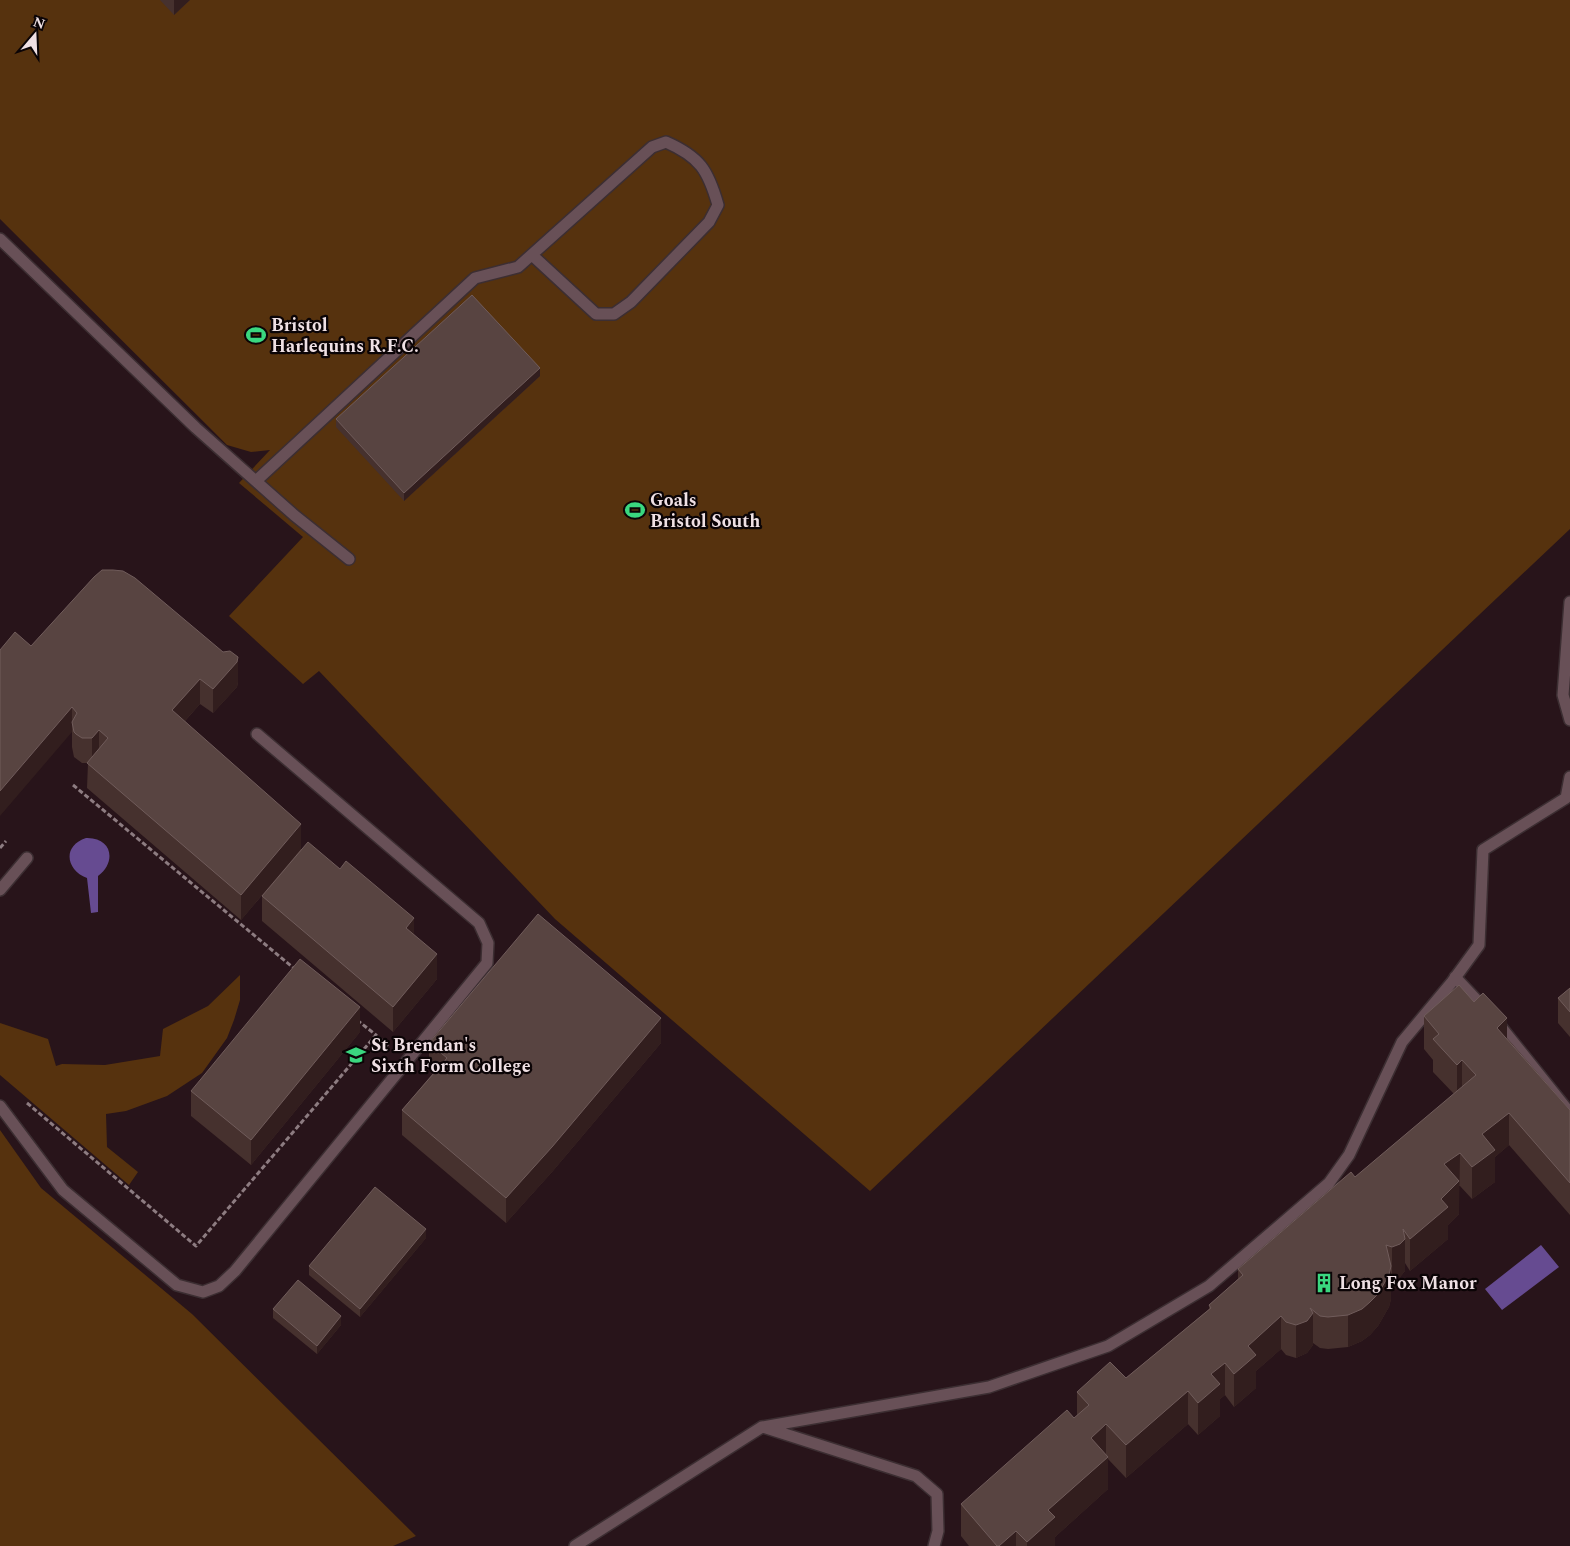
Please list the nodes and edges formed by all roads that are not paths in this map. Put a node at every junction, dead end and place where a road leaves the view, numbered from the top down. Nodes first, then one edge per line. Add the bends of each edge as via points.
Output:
1 (0, 239) edge
2 (532, 255) junction
3 (256, 481) junction
4 (349, 559) dead end
5 (1570, 602) edge
6 (1570, 720) edge
7 (257, 734) dead end
8 (1570, 777) edge
9 (27, 858) dead end
10 (0, 890) edge
11 (1455, 977) junction
12 (0, 1106) edge
13 (1570, 1113) edge
14 (762, 1427) junction
15 (575, 1546) edge
16 (934, 1546) edge

1 - 3 lane via 196,428
2 - 2 lane via 652,147 666,142 680,148 695,159 711,180 718,205 709,222 631,302 614,314 596,314
2 - 3 lane via 518,267 475,278
3 - 4 lane
5 - 6 lane via 1564,695
7 - 12 lane via 479,923 488,943 487,963 235,1271 219,1286 203,1292 177,1285 63,1190
8 - 11 lane via 1566,798 1483,850 1479,945
9 - 10 lane
11 - 13 lane via 1508,1034
11 - 14 lane via 1402,1042 1349,1155 1329,1183 1209,1286 1108,1346 989,1387
14 - 15 lane
14 - 16 lane via 916,1476 937,1494 938,1531

